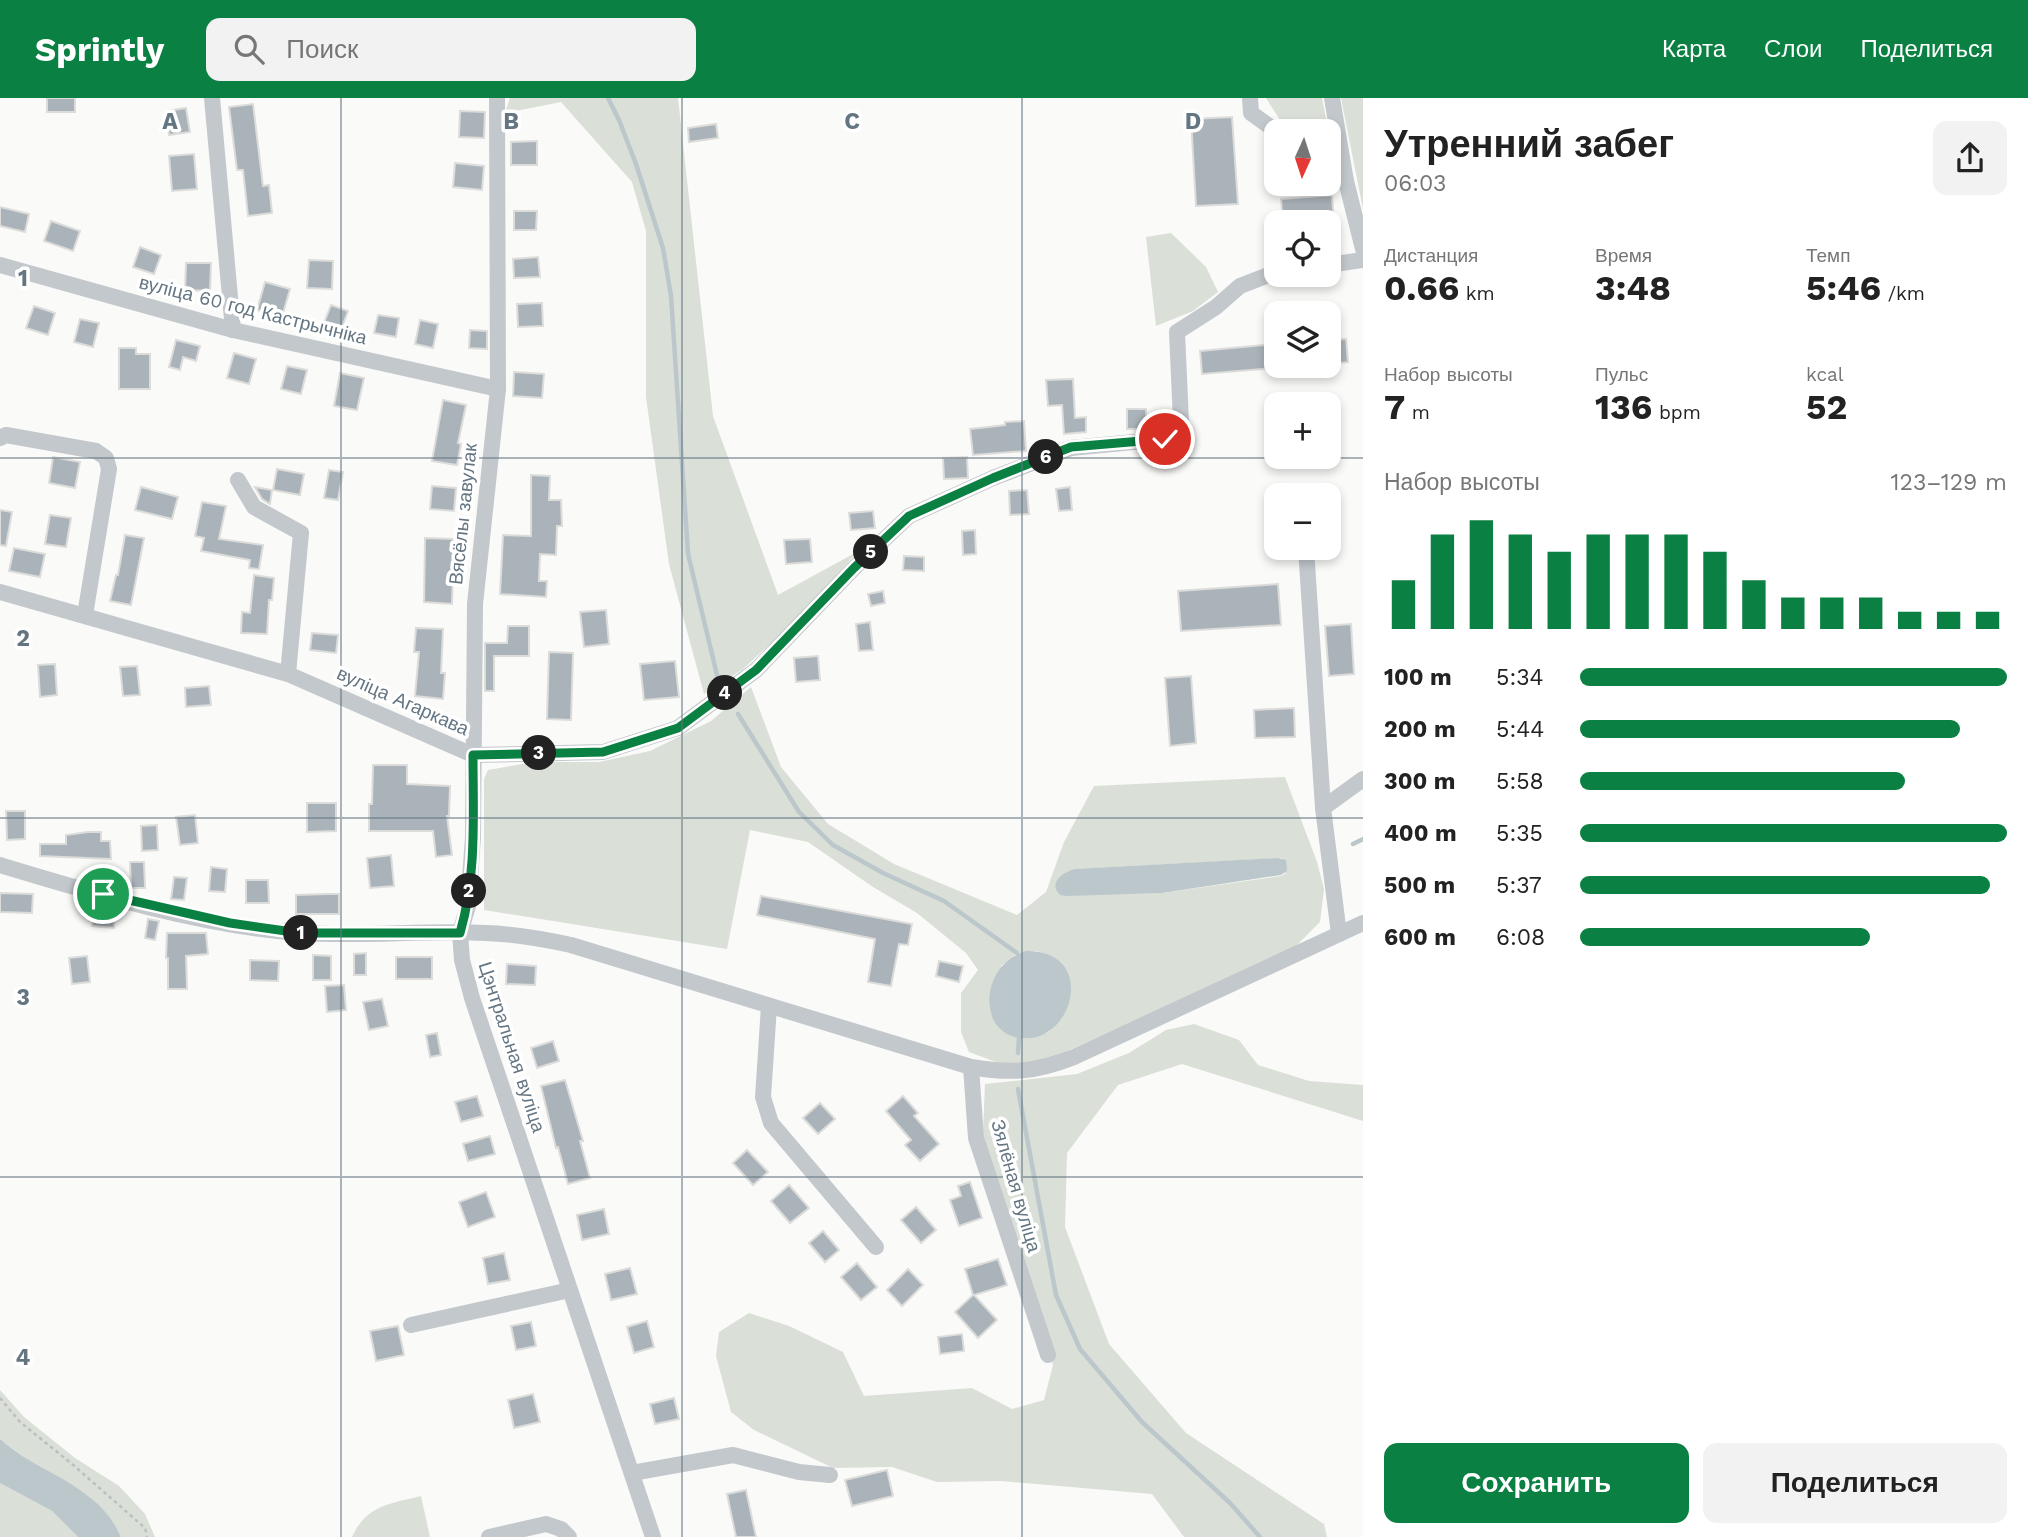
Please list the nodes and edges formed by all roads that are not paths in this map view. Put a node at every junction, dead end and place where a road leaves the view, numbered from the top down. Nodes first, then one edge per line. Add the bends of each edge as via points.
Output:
1 (212, 98) edge
2 (497, 98) edge
3 (1332, 98) edge
4 (1250, 105) edge
5 (1264, 119) edge
6 (1341, 178) edge
7 (1346, 181) junction
8 (1363, 248) edge
9 (1363, 260) edge
10 (1341, 263) edge
11 (0, 265) edge
12 (1264, 277) edge
13 (233, 330) junction
14 (498, 389) junction
15 (0, 438) edge
16 (238, 480) dead end
17 (1307, 560) edge
18 (0, 592) edge
19 (85, 615) junction
20 (288, 674) junction
21 (473, 755) junction
22 (1363, 779) edge
23 (1323, 808) junction
24 (0, 865) edge
25 (1363, 923) edge
26 (460, 933) junction
27 (1339, 934) junction
28 (769, 1006) junction
29 (971, 1067) junction
30 (876, 1247) dead end
31 (570, 1290) junction
32 (411, 1325) dead end
33 (1048, 1355) dead end
34 (632, 1473) junction
35 (830, 1475) dead end
36 (489, 1537) edge
37 (569, 1537) edge
38 (653, 1537) edge

1 - 13 street
2 - 14 street, Вясёлы завулак
3 - 7 street
4 - 5 street
6 - 7 street
7 - 8 street
9 - 10 street
11 - 13 street, вуліца 60 год Кастрычніка
12 - 21 street, вуліца Агаркава via 1241,286 1177,332 1181,422 1165,439 1071,447 909,516 756,670 678,728 603,752
13 - 14 street, вуліца 60 год Кастрычніка
14 - 21 street, Вясёлы завулак via 475,604
15 - 19 street via 6,435 96,452 106,458 109,469
16 - 20 street via 254,507 301,533
17 - 23 street
18 - 19 street, вуліца Агаркава
19 - 20 street, вуліца Агаркава
20 - 21 street, вуліца Агаркава
21 - 26 street, Вясёлы завулак via 468,906
22 - 23 street
23 - 27 street
24 - 26 street via 162,909 267,929 332,934
25 - 27 street
26 - 28 street via 514,935 571,945
26 - 31 street, Цэнтральная вуліца via 472,999
27 - 29 street via 1052,1066 1010,1072
28 - 29 street
28 - 30 street via 763,1097 771,1123
29 - 33 street, Зялёная вуліца via 976,1138
31 - 32 street
31 - 34 street, Цэнтральная вуліца
34 - 35 street via 733,1455
34 - 38 street, Цэнтральная вуліца
36 - 37 street via 546,1524

